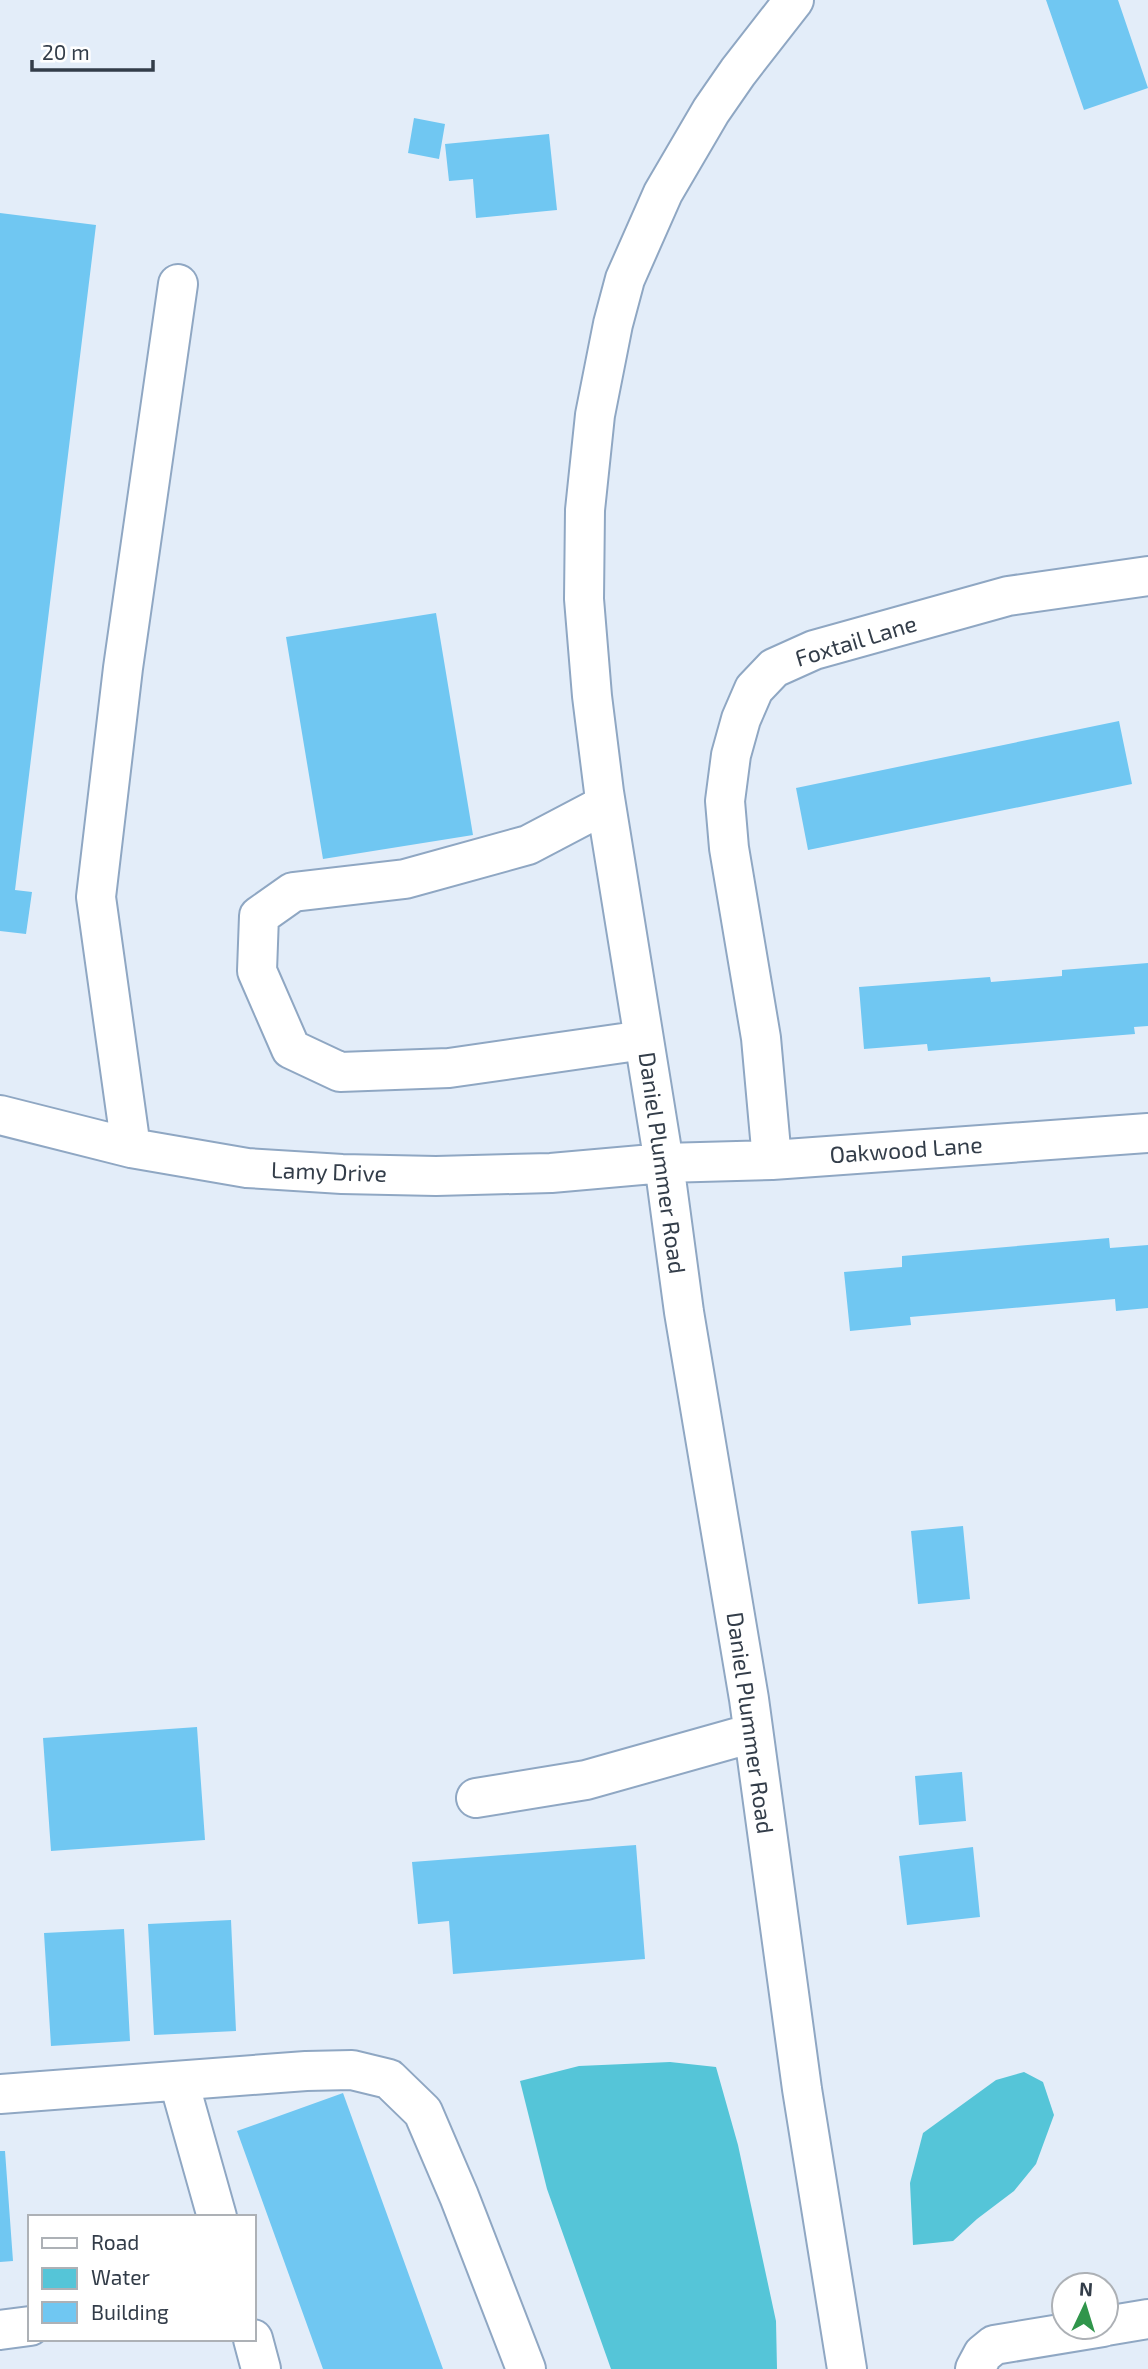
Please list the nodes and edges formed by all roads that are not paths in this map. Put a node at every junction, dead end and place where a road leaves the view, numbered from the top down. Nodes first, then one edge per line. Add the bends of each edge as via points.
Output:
1 (794, 0) edge
2 (178, 284) dead end
3 (1148, 576) edge
4 (606, 804) junction
5 (644, 1040) junction
6 (0, 1115) edge
7 (1148, 1133) edge
8 (131, 1148) junction
9 (772, 1160) junction
10 (664, 1163) junction
11 (753, 1733) junction
12 (476, 1798) dead end
13 (179, 2082) junction
14 (0, 2094) edge
15 (216, 2215) edge
16 (1148, 2319) edge
17 (1120, 2324) edge
18 (28, 2326) edge
19 (0, 2330) edge
20 (1050, 2336) edge
21 (254, 2341) edge
22 (261, 2369) edge
23 (526, 2369) edge
24 (847, 2369) edge
25 (975, 2369) edge

1 - 4 street, Daniel Plummer Road via 711,111 663,193 625,279 612,324 595,415 585,510 584,600
2 - 8 street via 123,668 96,897
3 - 9 street, Foxtail Lane via 1008,596 814,650 774,668 754,689 731,755 725,801 761,1038
4 - 5 street, Daniel Plummer Road
4 - 5 street via 528,845 405,879 293,891 259,916 257,971 292,1049 340,1072 449,1068
5 - 10 street, Daniel Plummer Road
6 - 8 street, Lamy Drive
7 - 9 street, Oakwood Lane
8 - 10 street, Lamy Drive via 247,1168 342,1174 551,1173
9 - 10 street, Oakwood Lane
10 - 11 street, Daniel Plummer Road
11 - 12 street via 586,1780
11 - 24 street, Daniel Plummer Road via 802,2089
13 - 14 street
13 - 15 street
13 - 23 street via 352,2070 389,2079 423,2112
16 - 17 street
18 - 19 street
20 - 25 street via 994,2345
21 - 22 street

